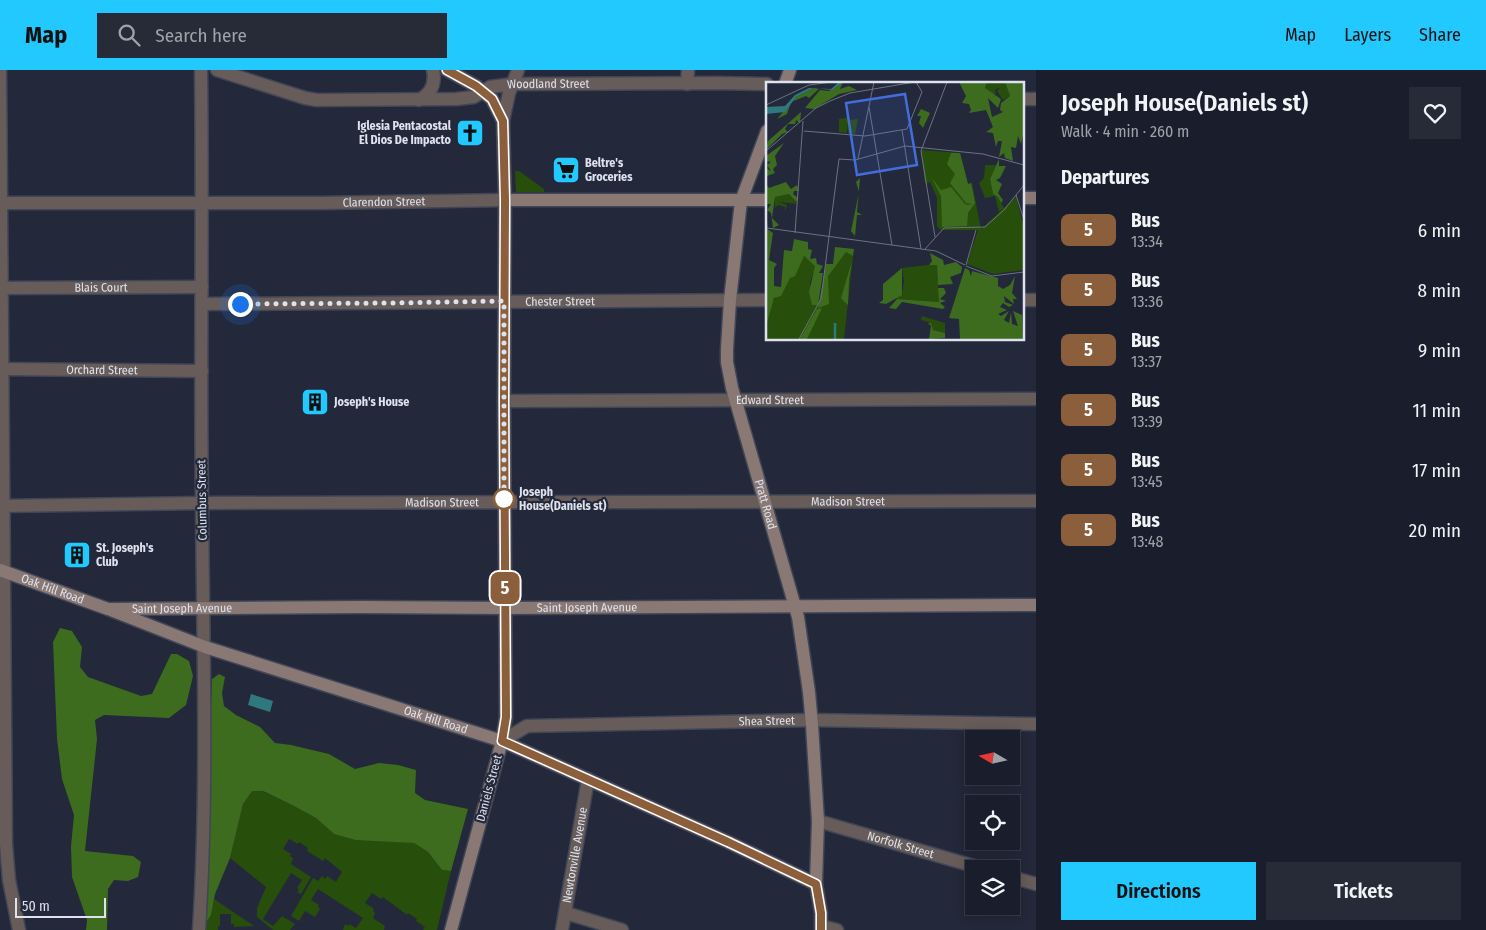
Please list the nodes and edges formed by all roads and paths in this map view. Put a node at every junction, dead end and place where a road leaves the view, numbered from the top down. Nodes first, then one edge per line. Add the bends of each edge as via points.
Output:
1 (0, 70) edge
2 (201, 70) edge
3 (216, 70) edge
4 (433, 70) edge
5 (447, 70) edge
6 (518, 70) edge
7 (688, 70) edge
8 (790, 70) edge
9 (786, 82) edge
10 (512, 84) junction
11 (687, 84) junction
12 (766, 84) edge
13 (483, 92) junction
14 (419, 100) junction
15 (503, 121) junction
16 (766, 134) edge
17 (505, 200) junction
18 (766, 200) edge
19 (741, 201) junction
20 (202, 202) junction
21 (0, 203) edge
22 (202, 287) junction
23 (0, 288) edge
24 (730, 300) junction
25 (766, 300) edge
26 (504, 301) junction
27 (202, 304) junction
28 (2, 369) junction
29 (202, 371) junction
30 (1036, 399) edge
31 (735, 400) junction
32 (504, 401) junction
33 (1036, 501) edge
34 (504, 502) junction
35 (766, 503) junction
36 (202, 504) junction
37 (1, 506) edge
38 (2, 571) edge
39 (1036, 605) edge
40 (794, 606) junction
41 (204, 608) junction
42 (505, 608) junction
43 (108, 609) junction
44 (205, 647) junction
45 (812, 720) junction
46 (1036, 724) edge
47 (502, 741) junction
48 (588, 779) junction
49 (818, 821) junction
50 (965, 864) edge
51 (1020, 880) edge
52 (816, 884) junction
53 (1036, 884) edge
54 (566, 912) junction
55 (821, 928) edge
56 (19, 930) edge
57 (199, 930) edge
58 (451, 930) edge
59 (562, 930) edge
60 (622, 930) edge
61 (837, 930) edge

1 - 21 street
2 - 20 street, Columbus Street
3 - 14 street, Woodland Street via 311,100
4 - 14 street via 432,90
5 - 13 street, Daniels Street
6 - 10 street
7 - 11 street
8 - 9 street
10 - 11 street, Woodland Street
10 - 13 street, Woodland Street via 490,87
10 - 15 street
11 - 12 street, Woodland Street
13 - 14 street, Woodland Street via 474,96
13 - 15 street, Daniels Street via 492,99
15 - 17 street, Daniels Street
16 - 19 street, Pratt Road
17 - 19 street, Clarendon Street
17 - 20 street, Clarendon Street
17 - 26 street, Daniels Street
18 - 19 street, Clarendon Street
19 - 24 street, Pratt Road
20 - 21 street, Clarendon Street
20 - 22 street, Columbus Street
21 - 23 street
22 - 23 street, Blais Court
22 - 27 street, Columbus Street
23 - 28 street
24 - 25 street, Chester Street
24 - 26 street, Chester Street
24 - 31 street, Pratt Road via 728,362
26 - 27 street, Chester Street
26 - 32 street, Daniels Street
27 - 29 street, Columbus Street
28 - 29 street, Orchard Street
28 - 37 street
29 - 36 street, Columbus Street
30 - 31 street, Edward Street
31 - 32 street, Edward Street
31 - 35 street, Pratt Road
32 - 34 street, Daniels Street
33 - 35 street, Madison Street
34 - 35 street, Madison Street
34 - 36 street, Madison Street
34 - 42 street, Daniels Street
35 - 40 street, Pratt Road
36 - 37 street, Madison Street
36 - 41 street, Columbus Street
37 - 38 street
38 - 43 street, Oak Hill Road
38 - 56 street via 6,844
39 - 40 street, Saint Joseph Avenue
40 - 42 street, Saint Joseph Avenue
40 - 45 street, Pratt Road
41 - 42 street, Saint Joseph Avenue
41 - 43 street, Saint Joseph Avenue
41 - 44 street, Columbus Street
42 - 47 street, Daniels Street via 506,717
43 - 44 street, Oak Hill Road
44 - 47 street, Oak Hill Road
44 - 57 street, Columbus Street via 205,783
45 - 46 street, Shea Street
45 - 47 street, Shea Street via 527,726
45 - 49 street, Pratt Road
47 - 48 street, Oak Hill Road
47 - 58 street, Daniels Street
48 - 52 street, Oak Hill Road
48 - 54 street, Newtonville Avenue
49 - 50 street, Norfolk Street
49 - 52 street, Pratt Road
51 - 53 street
52 - 55 street
54 - 59 street, Newtonville Avenue
54 - 60 street
55 - 61 street

